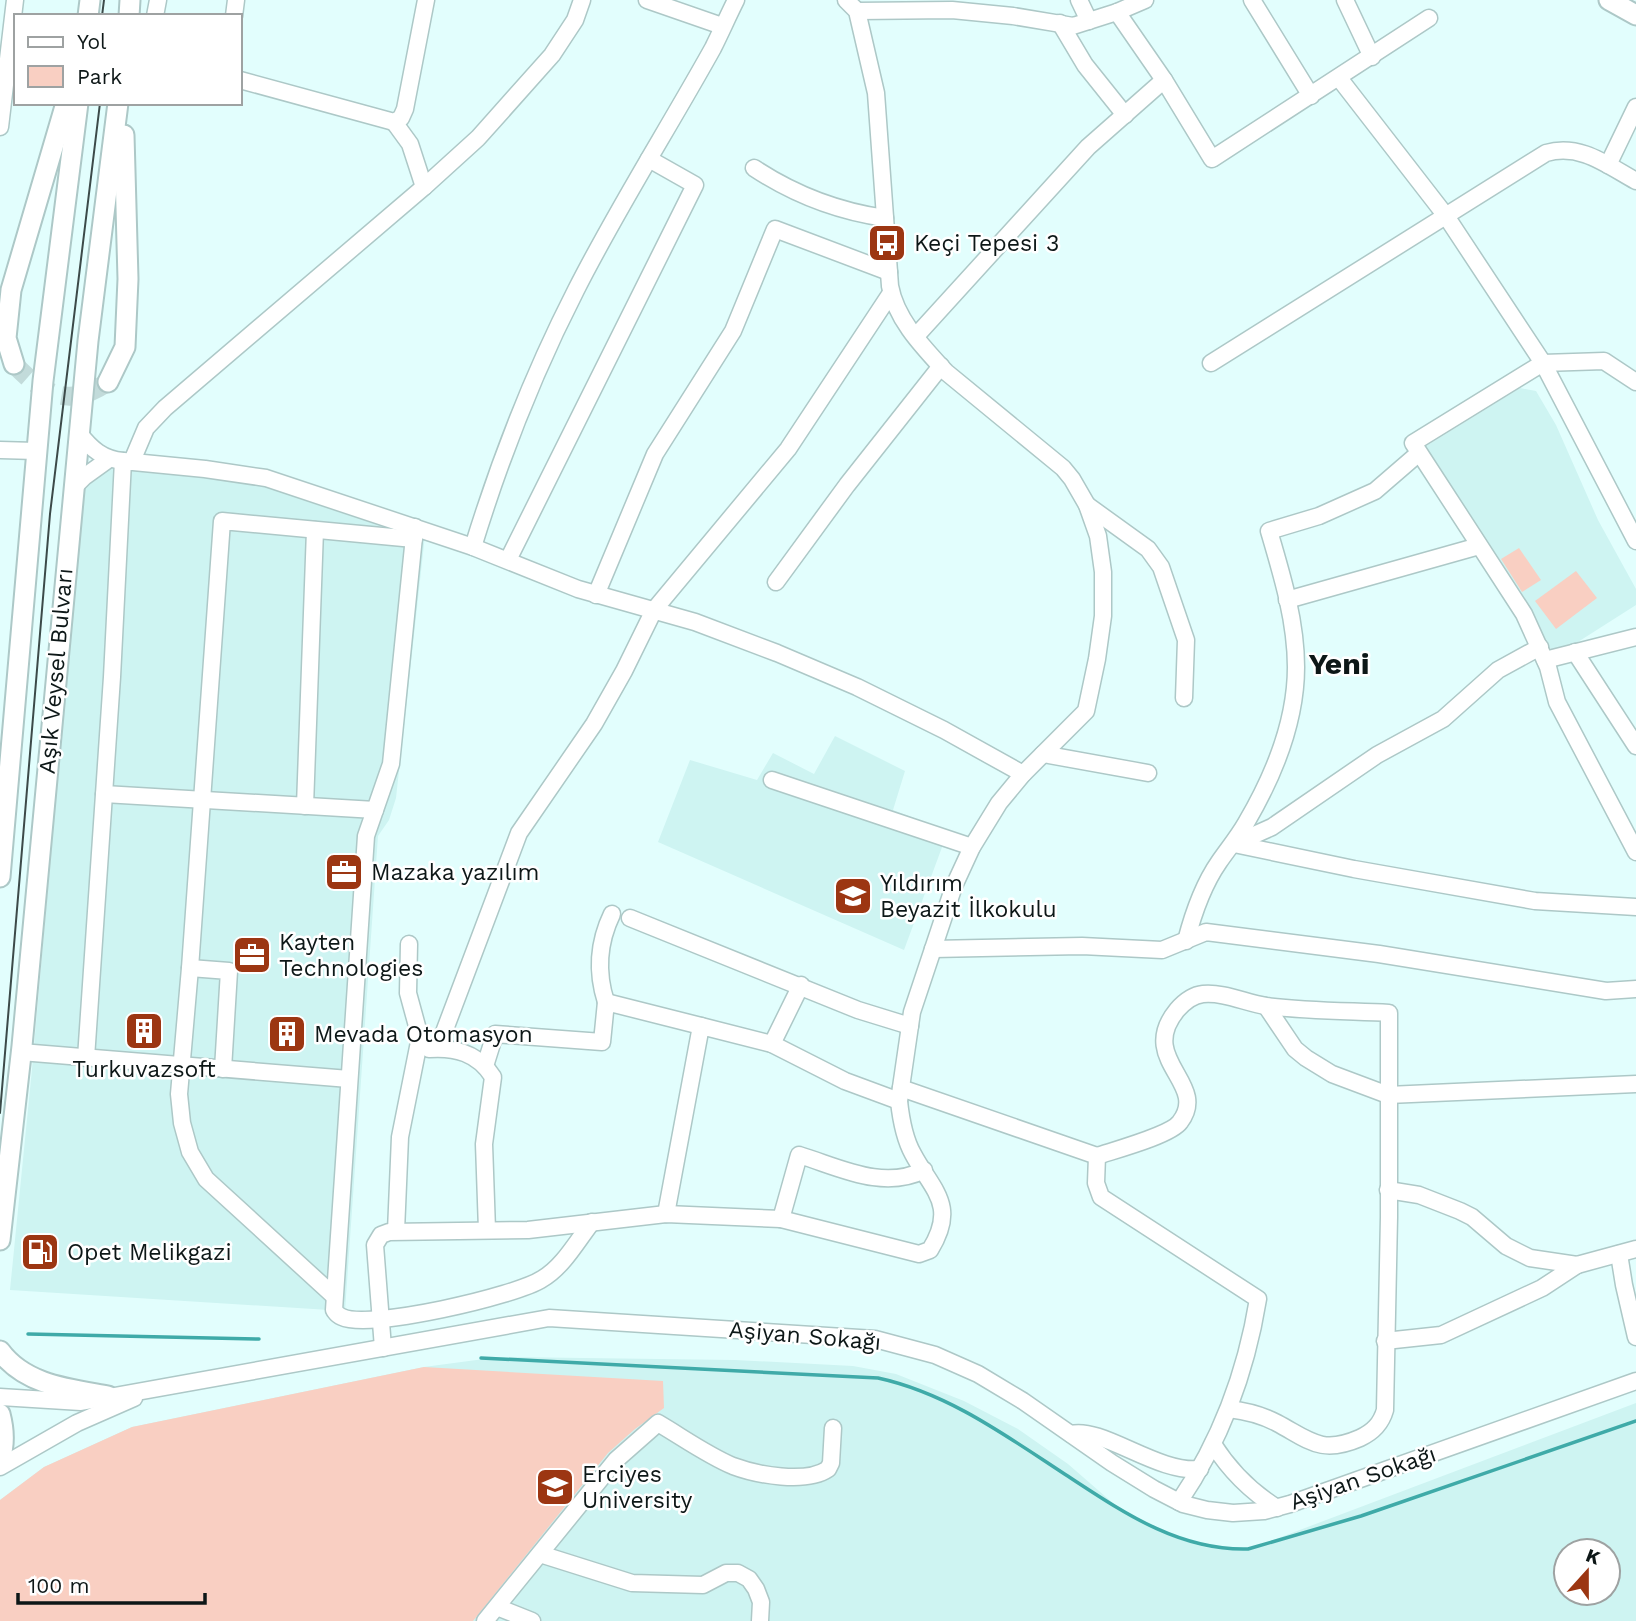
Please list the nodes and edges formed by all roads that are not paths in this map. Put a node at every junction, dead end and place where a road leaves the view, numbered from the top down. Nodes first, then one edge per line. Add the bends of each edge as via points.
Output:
1 (15, 0) edge
2 (426, 0) edge
3 (582, 0) edge
4 (647, 0) edge
5 (736, 0) edge
6 (1079, 0) edge
7 (1145, 0) edge
8 (1252, 0) edge
9 (1345, 0) edge
10 (1609, 0) edge
11 (852, 5) edge
12 (1117, 12) junction
13 (1636, 15) edge
14 (1429, 18) dead end
15 (1089, 21) junction
16 (1060, 23) junction
17 (722, 26) junction
18 (1372, 57) junction
19 (1339, 78) junction
20 (1164, 80) junction
21 (242, 81) edge
22 (1311, 96) junction
23 (65, 105) edge
24 (78, 105) edge
25 (121, 105) edge
26 (121, 105) edge
27 (1636, 107) edge
28 (1125, 115) junction
29 (397, 120) junction
30 (0, 127) edge
31 (649, 159) junction
32 (1608, 165) junction
33 (754, 168) dead end
34 (1636, 181) edge
35 (424, 187) junction
36 (1446, 216) junction
37 (885, 219) junction
38 (889, 272) junction
39 (891, 293) junction
40 (916, 336) junction
41 (1211, 363) dead end
42 (1542, 363) junction
43 (14, 364) tunnel mouth
44 (941, 366) junction
45 (108, 382) tunnel mouth
46 (1636, 382) edge
47 (79, 433) junction
48 (0, 450) edge
49 (36, 451) junction
50 (1419, 453) junction
51 (121, 461) junction
52 (73, 488) junction
53 (1087, 505) junction
54 (316, 530) junction
55 (415, 533) junction
56 (1636, 541) edge
57 (1479, 545) junction
58 (473, 547) junction
59 (508, 560) junction
60 (776, 582) dead end
61 (596, 594) junction
62 (1287, 600) junction
63 (654, 610) junction
64 (1636, 637) edge
65 (1575, 652) junction
66 (1543, 653) junction
67 (1184, 698) dead end
68 (1636, 746) edge
69 (1043, 754) junction
70 (1148, 773) dead end
71 (1023, 774) junction
72 (772, 780) dead end
73 (104, 794) junction
74 (202, 800) junction
75 (305, 806) junction
76 (375, 810) junction
77 (1234, 845) junction
78 (972, 847) junction
79 (1636, 852) edge
80 (0, 877) edge
81 (1636, 907) edge
82 (612, 914) dead end
83 (630, 918) dead end
84 (1186, 941) junction
85 (409, 944) dead end
86 (933, 949) junction
87 (190, 968) junction
88 (801, 985) junction
89 (1636, 989) edge
90 (606, 1002) junction
91 (1266, 1006) junction
92 (701, 1026) junction
93 (910, 1026) junction
94 (772, 1044) junction
95 (438, 1048) junction
96 (418, 1050) junction
97 (21, 1052) junction
98 (86, 1058) junction
99 (183, 1065) junction
100 (485, 1066) junction
101 (223, 1069) junction
102 (349, 1079) junction
103 (1636, 1084) edge
104 (900, 1094) junction
105 (1388, 1096) junction
106 (1097, 1156) junction
107 (924, 1170) junction
108 (1388, 1190) junction
109 (667, 1214) junction
110 (781, 1219) junction
111 (592, 1222) junction
112 (487, 1230) junction
113 (396, 1231) junction
114 (0, 1240) edge
115 (1636, 1249) edge
116 (1619, 1254) junction
117 (1577, 1265) junction
118 (334, 1296) junction
119 (381, 1320) junction
120 (1636, 1337) edge
121 (1385, 1341) junction
122 (383, 1348) junction
123 (0, 1351) edge
124 (1636, 1381) edge
125 (166, 1388) junction
126 (108, 1396) junction
127 (0, 1397) edge
128 (1229, 1409) junction
129 (0, 1414) edge
130 (833, 1428) dead end
131 (1071, 1434) junction
132 (1213, 1444) junction
133 (0, 1459) edge
134 (0, 1467) edge
135 (1200, 1469) junction
136 (1179, 1502) junction
137 (1277, 1508) junction
138 (540, 1554) junction
139 (497, 1607) junction
140 (485, 1621) edge
141 (532, 1621) edge
142 (760, 1621) edge

1 - 30 street
2 - 29 street via 405,109
3 - 35 street via 568,32 543,67 478,138
4 - 17 street
5 - 17 street
6 - 15 street
7 - 12 street
8 - 22 street
9 - 18 street
10 - 13 main road
11 - 16 street via 952,10
11 - 37 street via 876,93
12 - 15 street
12 - 20 street
14 - 18 street
15 - 16 street via 1073,26
16 - 28 street via 1085,65
17 - 31 street
18 - 19 street
19 - 22 street
19 - 36 street
20 - 22 street via 1212,159
20 - 28 street
21 - 29 street
23 - 43 main road via 11,290 6,338
24 - 49 main road, Aşık Veysel Bulvarı
25 - 45 main road via 128,279 124,347
26 - 47 main road, Aşık Veysel Bulvarı
27 - 32 street
28 - 40 street via 1088,147
29 - 35 street
31 - 58 street via 552,341 493,483
31 - 59 street via 695,185
32 - 34 street
32 - 36 street via 1576,151 1546,153
33 - 37 street via 811,200
35 - 51 street via 155,417
36 - 41 street
36 - 42 street
37 - 38 street
38 - 39 street
38 - 61 street via 775,229 733,331 655,454
39 - 40 street
39 - 63 street via 788,449
40 - 44 street
42 - 46 street via 1604,361
42 - 50 street via 1413,443
42 - 56 street
44 - 53 street via 1063,468
44 - 60 street
47 - 51 street via 91,448
47 - 52 main road, Aşık Veysel Bulvarı
48 - 49 street
49 - 80 main road, Aşık Veysel Bulvarı
50 - 57 street
50 - 62 street via 1375,491 1319,516 1269,531
51 - 52 street via 84,477
51 - 55 street via 265,478
51 - 73 street
52 - 97 main road, Aşık Veysel Bulvarı
53 - 67 street via 1147,549 1161,567 1186,640
53 - 69 street via 1103,572 1097,659 1086,711
54 - 55 street
54 - 74 street via 222,521
54 - 75 street
55 - 58 street
55 - 76 street via 391,764
57 - 62 street
57 - 66 street via 1524,614
58 - 59 street
59 - 61 street
61 - 63 street
62 - 77 street via 1296,668 1290,716 1265,790
63 - 71 street via 837,678
63 - 95 street via 594,724 519,833
64 - 65 street
65 - 66 street
65 - 68 street
66 - 77 street via 1498,670 1443,719 1366,762 1272,827
66 - 79 street via 1557,702
69 - 70 street
69 - 71 street
71 - 78 street
72 - 78 street
73 - 74 street
73 - 98 street
74 - 75 street
74 - 87 street
75 - 76 street
76 - 102 street via 366,836
77 - 81 street via 1535,901
77 - 84 street via 1211,877
78 - 86 street
82 - 90 street via 599,953 599,979
83 - 88 street
84 - 86 street via 1163,950 1082,946
84 - 89 street via 1206,932 1606,990
85 - 96 street via 408,993 420,1037
86 - 93 street
87 - 99 street
87 - 101 street via 229,971
88 - 93 street
88 - 94 street
90 - 92 street
90 - 100 street via 602,1042 495,1034
91 - 105 street via 1306,1058 1332,1074
91 - 105 street via 1389,1013
91 - 106 street via 1207,994 1182,1005 1167,1026 1163,1045 1187,1094 1184,1117 1174,1129
92 - 94 street
92 - 109 street
93 - 104 street
94 - 104 street via 845,1081
95 - 96 street
95 - 100 street via 465,1052
96 - 113 street via 400,1137
97 - 98 street
97 - 114 main road, Aşık Veysel Bulvarı
98 - 99 street
99 - 101 street
99 - 118 street via 180,1109 185,1138 206,1179
100 - 112 street via 493,1077 484,1144
101 - 102 street
102 - 118 street
103 - 105 street
104 - 106 street
104 - 107 street via 907,1140
105 - 108 street
106 - 128 street via 1096,1183 1101,1197 1258,1299 1247,1355
107 - 110 street via 906,1178 879,1179 799,1155
107 - 110 street via 938,1192 942,1217 933,1247 923,1254
108 - 117 street via 1460,1210 1521,1255
108 - 121 street
109 - 110 street
109 - 111 street
111 - 112 street
111 - 119 street via 554,1271 531,1286
112 - 113 street
113 - 119 street via 381,1235 375,1245
115 - 116 street
116 - 117 street
116 - 120 street
117 - 121 street via 1542,1288 1441,1335
118 - 119 street via 334,1310 342,1317
119 - 122 street
121 - 128 street via 1385,1410 1380,1423 1361,1437 1342,1444 1316,1444 1267,1418
122 - 125 street, Aşiyan Sokağı
122 - 131 street, Aşiyan Sokağı via 549,1318 875,1339 925,1352 978,1374
123 - 126 main road via 30,1377
124 - 137 street, Aşiyan Sokağı
125 - 126 street, Aşiyan Sokağı
125 - 134 street, Aşiyan Sokağı via 87,1418
126 - 127 street, Aşiyan Sokağı via 81,1402
128 - 132 street
129 - 133 main road via 4,1427
130 - 138 street via 828,1469 788,1477 733,1466 658,1423 617,1460
131 - 135 street via 1088,1434 1175,1468
131 - 136 street, Aşiyan Sokağı
132 - 135 street
132 - 137 street via 1234,1474
135 - 136 street
136 - 137 street, Aşiyan Sokağı via 1233,1513
138 - 139 street
138 - 142 street via 632,1583 703,1585 726,1573 738,1573 756,1589
139 - 140 street
139 - 141 street

